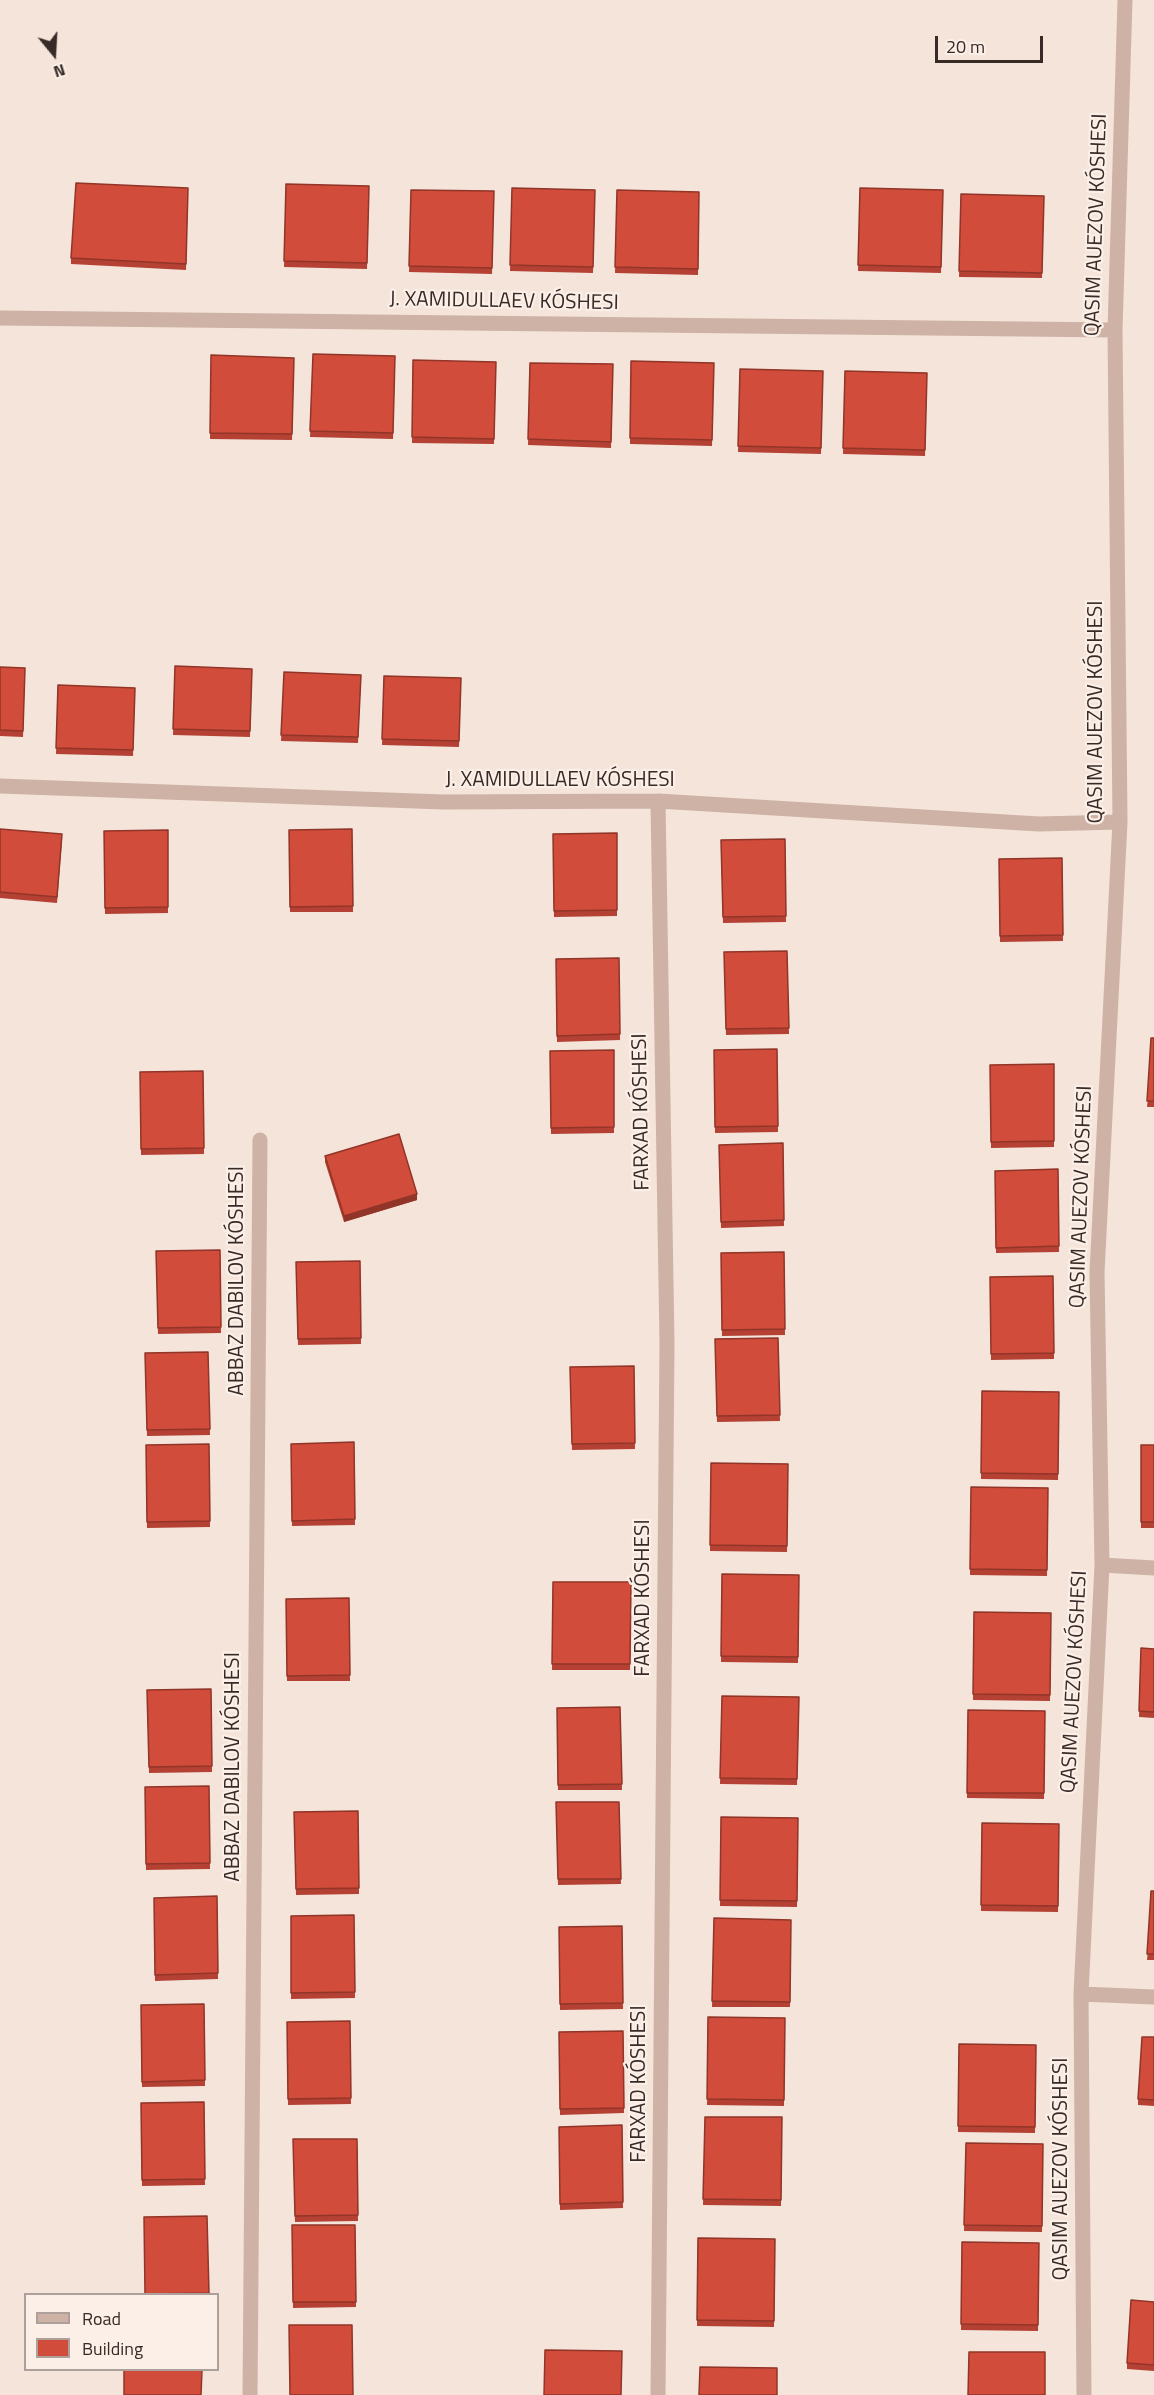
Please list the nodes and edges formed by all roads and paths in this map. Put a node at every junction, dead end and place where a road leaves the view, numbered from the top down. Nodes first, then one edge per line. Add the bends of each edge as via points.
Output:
1 (1125, 0) edge
2 (0, 318) edge
3 (1114, 330) junction
4 (0, 786) edge
5 (658, 801) junction
6 (1120, 822) junction
7 (260, 1140) dead end
8 (1102, 1564) junction
9 (1154, 1568) edge
10 (1081, 1994) junction
11 (1154, 1997) edge
12 (250, 2395) edge
13 (658, 2395) edge
14 (1084, 2395) edge

1 - 3 street
2 - 3 street, J. XAMIDULLAEV KÓSHESI
3 - 6 street
4 - 5 street, J. XAMIDULLAEV KÓSHESI via 443,802
5 - 6 street, J. XAMIDULLAEV KÓSHESI via 1039,824
5 - 13 street, FARXAD KÓSHESI via 667,1355
6 - 8 street via 1097,1272
7 - 12 street
8 - 9 street
8 - 10 street
10 - 11 street
10 - 14 street

